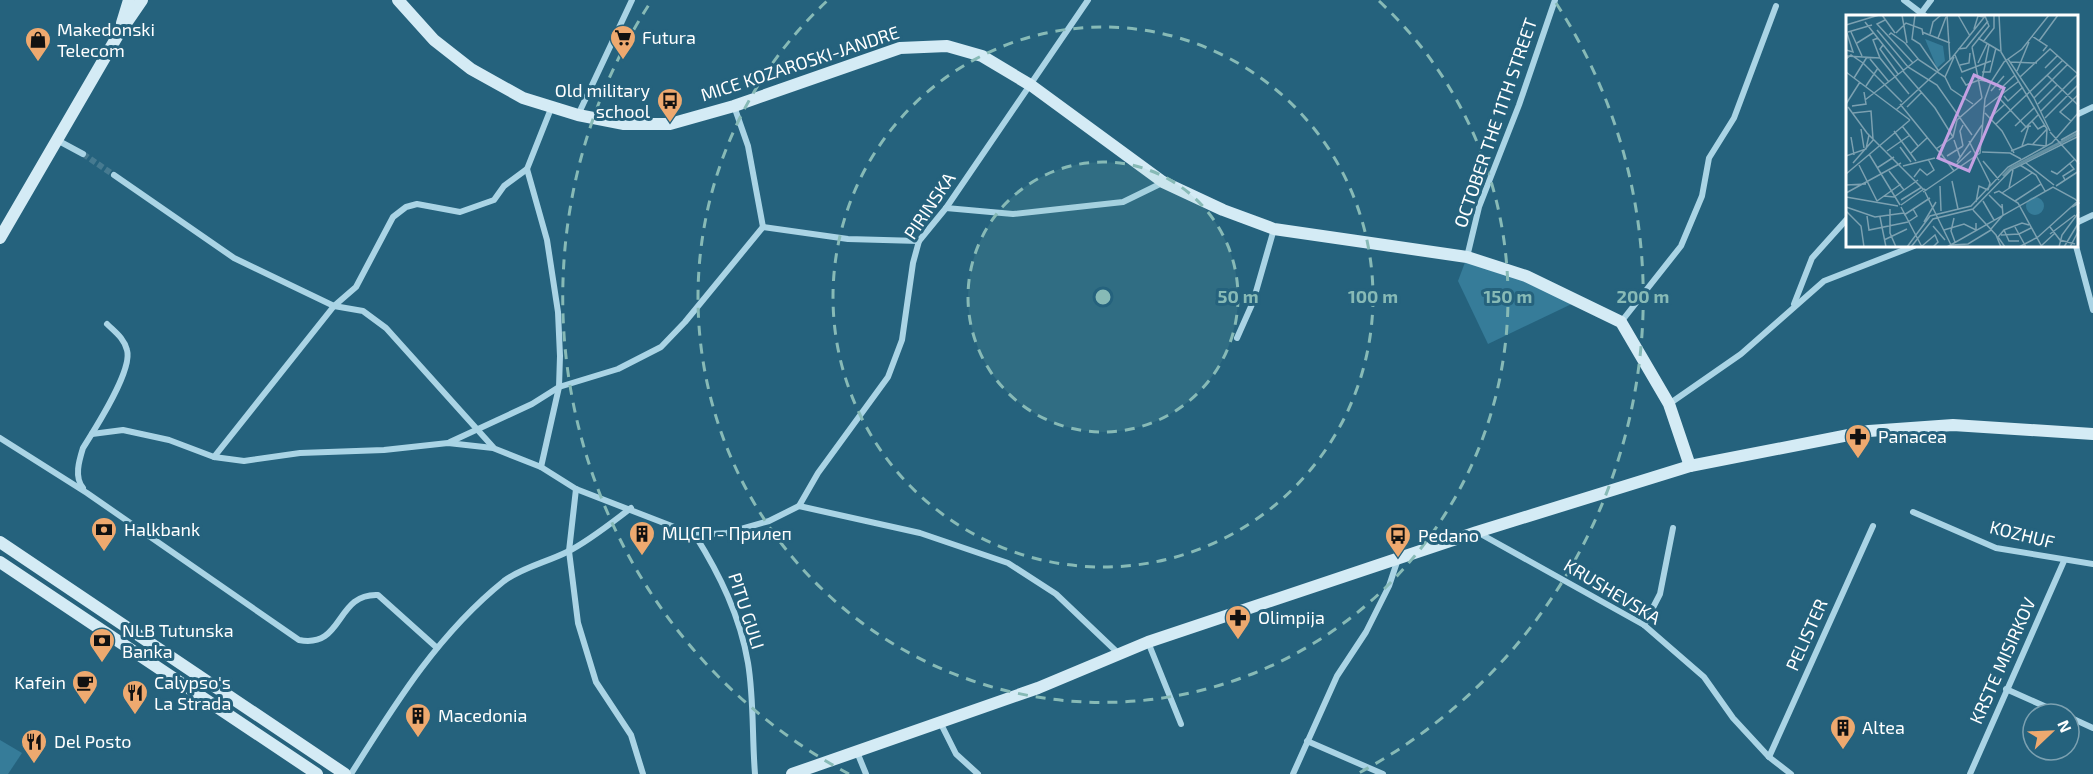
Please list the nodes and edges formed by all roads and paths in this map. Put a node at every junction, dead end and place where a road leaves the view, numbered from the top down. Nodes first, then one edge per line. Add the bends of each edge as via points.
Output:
1 (129, 0) edge
2 (142, 0) edge
3 (398, 0) edge
4 (632, 0) edge
5 (1088, 0) edge
6 (1555, 0) edge
7 (1904, 0) edge
8 (1931, 0) edge
9 (1776, 6) dead end
10 (1923, 14) edge
11 (118, 35) junction
12 (1032, 86) junction
13 (552, 106) junction
14 (734, 106) junction
15 (2093, 107) edge
16 (2078, 114) edge
17 (578, 115) junction
18 (57, 140) junction
19 (83, 154) tunnel mouth
20 (527, 169) junction
21 (114, 175) tunnel mouth
22 (1163, 182) junction
23 (946, 208) junction
24 (2093, 215) edge
25 (1846, 220) edge
26 (2078, 222) edge
27 (763, 227) junction
28 (1274, 229) junction
29 (0, 238) edge
30 (920, 241) junction
31 (1909, 248) edge
32 (2077, 248) edge
33 (1467, 257) junction
34 (1794, 304) junction
35 (334, 306) junction
36 (2093, 310) edge
37 (1621, 322) junction
38 (107, 324) dead end
39 (1237, 338) dead end
40 (559, 387) junction
41 (1669, 404) junction
42 (477, 430) junction
43 (92, 434) junction
44 (2093, 434) edge
45 (0, 438) edge
46 (448, 443) junction
47 (493, 448) junction
48 (214, 457) junction
49 (1690, 466) junction
50 (541, 467) junction
51 (576, 489) junction
52 (87, 493) junction
53 (799, 506) junction
54 (631, 508) junction
55 (1913, 512) dead end
56 (1873, 526) dead end
57 (1673, 528) dead end
58 (1477, 532) junction
59 (695, 535) junction
60 (0, 542) edge
61 (569, 551) junction
62 (1398, 558) junction
63 (2064, 561) junction
64 (0, 562) edge
65 (2093, 564) edge
66 (1644, 625) junction
67 (1148, 642) junction
68 (436, 647) junction
69 (1118, 653) junction
70 (2006, 689) junction
71 (2035, 702) edge
72 (940, 722) junction
73 (1181, 724) dead end
74 (1308, 741) junction
75 (857, 752) junction
76 (1769, 757) junction
77 (317, 774) edge
78 (345, 774) edge
79 (351, 774) edge
80 (643, 774) edge
81 (755, 774) edge
82 (792, 774) edge
83 (866, 774) edge
84 (978, 774) edge
85 (1293, 774) edge
86 (1383, 774) edge
87 (1791, 774) edge
88 (1970, 774) edge

1 - 11 main road
2 - 11 main road
3 - 13 main road, MICE KOZAROSKI-JANDRE via 434,40 471,69 523,98
4 - 17 street
5 - 12 street, PIRINSKA
6 - 33 street, OCTOBER THE 11TH STREET via 1479,207
7 - 10 street
8 - 10 street
9 - 37 street via 1734,118 1709,158 1702,196 1681,246
11 - 18 main road
12 - 14 main road, MICE KOZAROSKI-JANDRE via 982,57 947,46 900,48
12 - 22 main road, MICE KOZAROSKI-JANDRE
12 - 23 street, PIRINSKA
13 - 17 main road, MICE KOZAROSKI-JANDRE
13 - 20 street
14 - 17 main road, MICE KOZAROSKI-JANDRE via 670,124 624,124
14 - 27 street via 748,146
15 - 16 street
18 - 19 street
18 - 29 main road
20 - 35 street via 504,186 494,200 460,212 417,204 406,207 393,217 356,287
20 - 40 street via 547,240 558,312
21 - 35 street via 234,258
22 - 23 street via 1123,202 1013,214
22 - 28 main road, MICE KOZAROSKI-JANDRE
23 - 30 street, PIRINSKA
24 - 26 street
25 - 34 street via 1812,258
27 - 30 street via 848,239
27 - 40 street via 661,347 618,369
28 - 33 main road, MICE KOZAROSKI-JANDRE
28 - 39 street via 1253,302
30 - 53 street, PIRINSKA via 913,262 902,340 888,377 818,473
31 - 34 street via 1824,281
32 - 36 street
33 - 37 main road, MICE KOZAROSKI-JANDRE via 1526,276
34 - 41 street via 1741,354
35 - 42 street via 363,311 386,328
35 - 48 street
37 - 41 main road
38 - 43 street via 122,338 128,352 126,367
40 - 42 street
40 - 50 street
41 - 49 main road
42 - 46 street
42 - 47 street
43 - 48 street via 123,430 169,440
43 - 52 street via 78,462 79,483
44 - 49 main road via 1953,425 1869,431
45 - 52 street
46 - 47 street
46 - 48 street via 300,453 244,461
47 - 50 street
49 - 58 main road
50 - 51 street
51 - 54 street
51 - 61 street
52 - 68 street via 299,640 325,638 353,601 378,595
53 - 59 street via 738,530
53 - 69 street via 920,533 1008,563 1056,594
54 - 59 street
54 - 61 street
55 - 63 street, KOZHUF via 1996,548
56 - 76 street, PELISTER
57 - 66 street via 1660,594
58 - 62 main road
58 - 66 street, KRUSHEVSKA
59 - 81 street, PITU GULI via 718,572 748,663
60 - 78 main road
61 - 68 street via 506,580
61 - 80 street via 578,623 597,682 631,735
62 - 67 main road
62 - 74 street via 1389,586 1366,632 1337,676
63 - 65 street, KOZHUF
63 - 70 street, KRSTE MISIRKOV
64 - 77 main road
66 - 76 street, KRUSHEVSKA via 1704,676 1733,718
67 - 69 main road
67 - 73 street
68 - 79 street
69 - 72 main road via 1038,688
70 - 71 street
70 - 88 street, KRSTE MISIRKOV
72 - 75 main road
72 - 84 street via 956,754
74 - 85 street
74 - 86 street
75 - 82 main road
75 - 83 street
76 - 87 street, KRUSHEVSKA

